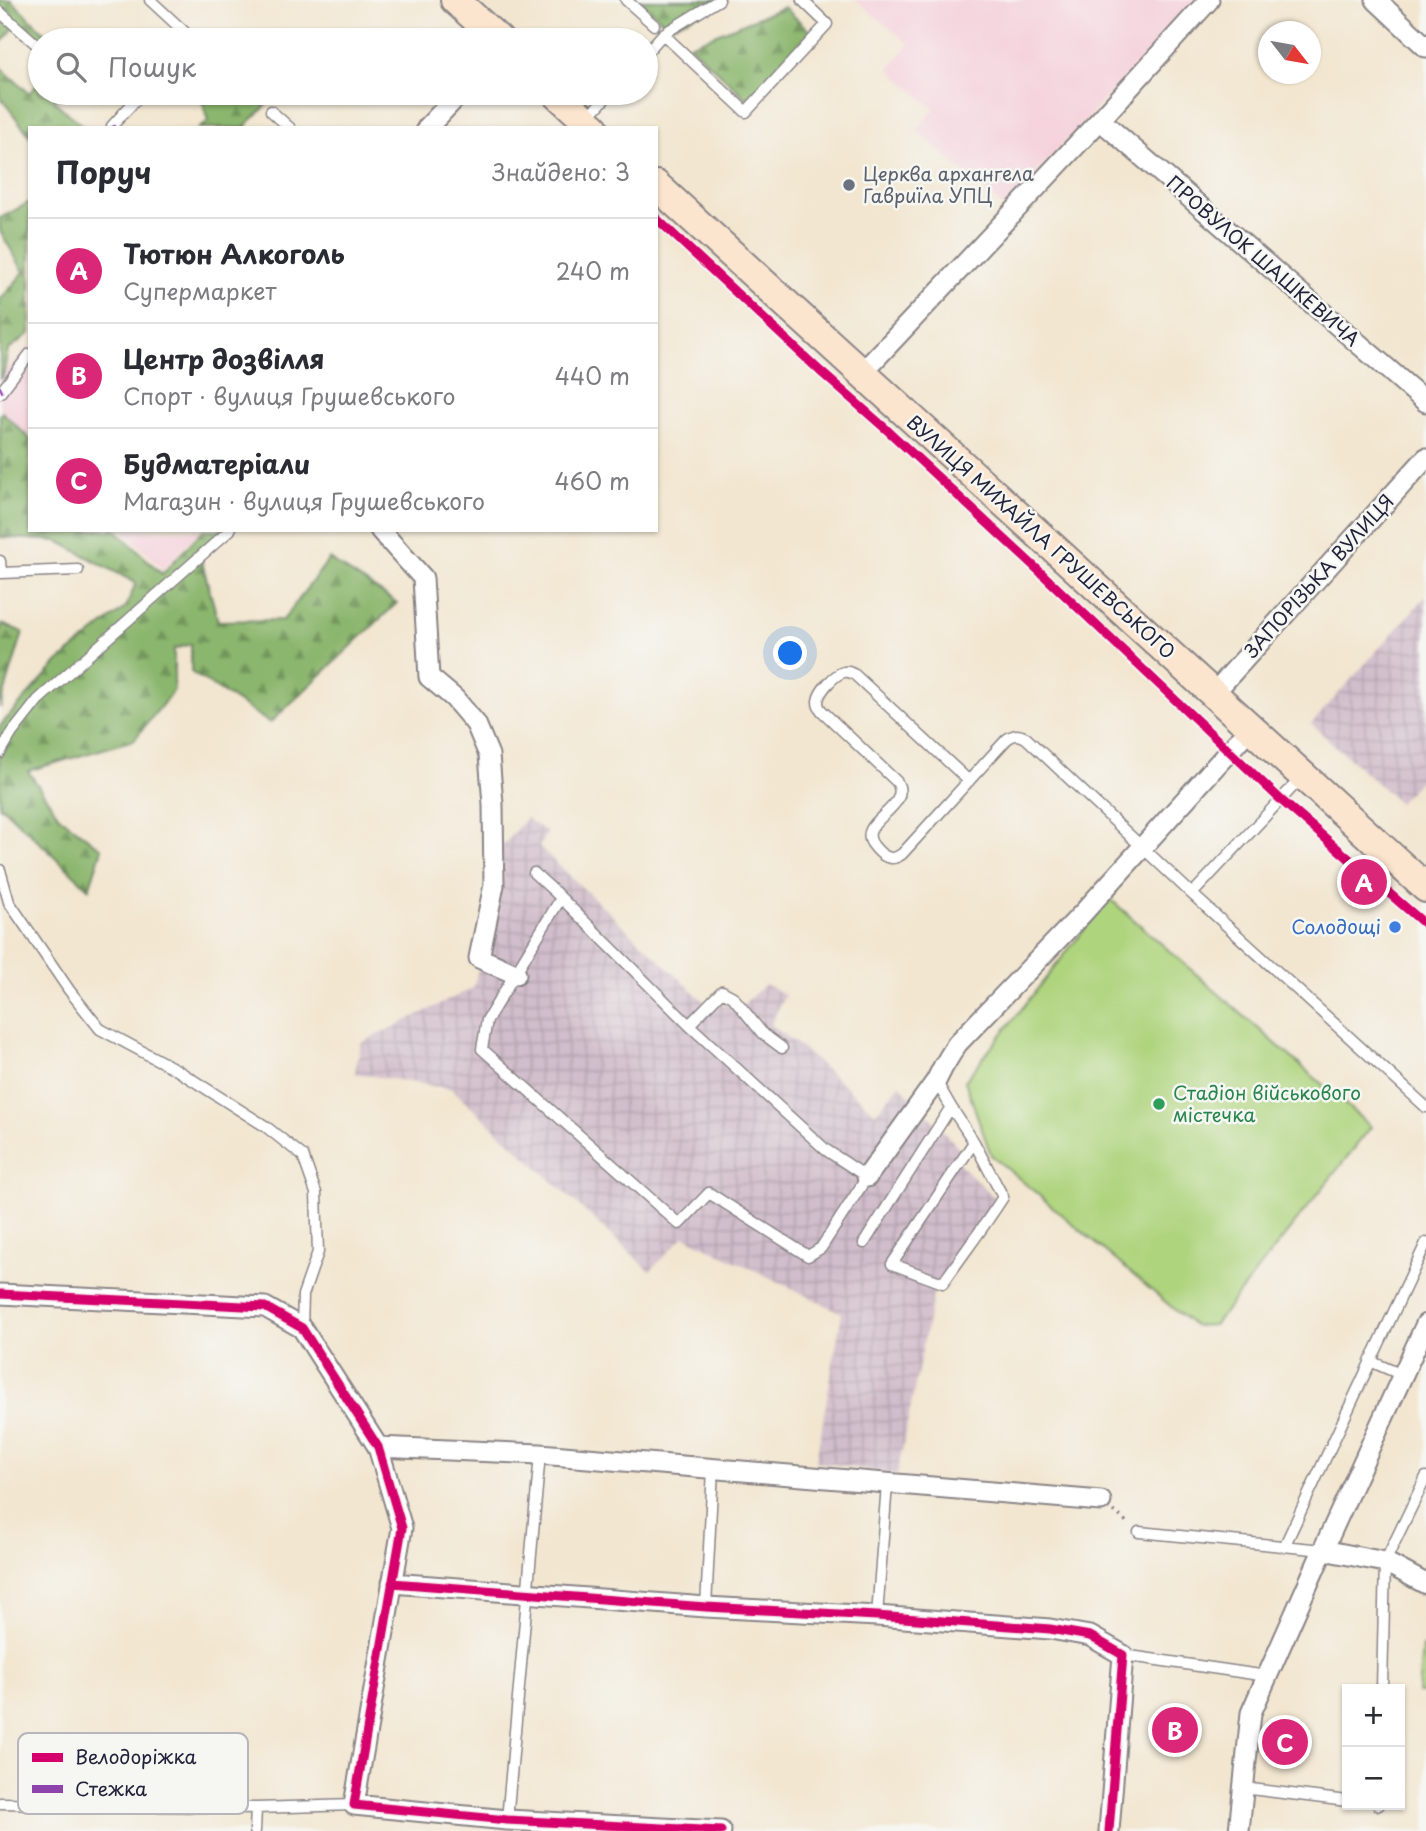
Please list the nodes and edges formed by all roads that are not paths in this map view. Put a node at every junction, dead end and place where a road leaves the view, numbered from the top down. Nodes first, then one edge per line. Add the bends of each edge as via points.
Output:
1 (150, 0) edge
2 (457, 0) edge
3 (626, 0) edge
4 (719, 0) edge
5 (802, 0) edge
6 (1209, 0) edge
7 (1376, 0) edge
8 (0, 12) edge
9 (653, 25) dead end
10 (180, 28) edge
11 (486, 28) edge
12 (663, 34) junction
13 (28, 37) edge
14 (658, 40) edge
15 (1426, 47) edge
16 (131, 105) edge
17 (449, 105) edge
18 (569, 105) edge
19 (602, 105) edge
20 (271, 111) dead end
21 (1100, 120) junction
22 (590, 124) edge
23 (112, 126) dead end
24 (288, 126) edge
25 (429, 126) edge
26 (658, 187) edge
27 (28, 357) edge
28 (862, 374) junction
29 (0, 393) edge
30 (1426, 402) edge
31 (1426, 458) edge
32 (228, 532) edge
33 (382, 532) edge
34 (0, 561) edge
35 (78, 570) dead end
36 (1213, 694) junction
37 (1250, 728) junction
38 (0, 753) edge
39 (1303, 776) junction
40 (969, 781) dead end
41 (1142, 846) junction
42 (0, 870) edge
43 (534, 873) dead end
44 (1426, 888) edge
45 (1192, 894) junction
46 (561, 898) junction
47 (516, 974) junction
48 (689, 1025) junction
49 (782, 1048) dead end
50 (936, 1081) junction
51 (951, 1107) junction
52 (1426, 1107) edge
53 (974, 1142) junction
54 (867, 1177) junction
55 (1426, 1242) edge
56 (864, 1243) dead end
57 (0, 1294) edge
58 (1426, 1324) edge
59 (302, 1328) junction
60 (1370, 1361) junction
61 (1402, 1376) junction
62 (378, 1447) junction
63 (540, 1454) junction
64 (713, 1469) junction
65 (1426, 1477) edge
66 (887, 1484) junction
67 (1101, 1501) road end
68 (1139, 1532) road end
69 (1283, 1547) junction
70 (1323, 1550) junction
71 (1385, 1562) junction
72 (392, 1583) junction
73 (1426, 1584) edge
74 (527, 1593) junction
75 (706, 1607) junction
76 (877, 1616) junction
77 (1123, 1654) junction
78 (1267, 1675) junction
79 (1382, 1684) edge
80 (1242, 1788) junction
81 (1342, 1800) edge
82 (0, 1803) edge
83 (18, 1803) edge
84 (354, 1805) junction
85 (248, 1808) edge
86 (256, 1808) junction
87 (507, 1820) junction
88 (255, 1831) edge
89 (721, 1831) edge
90 (1109, 1831) edge
91 (1239, 1831) edge

1 - 10 lane
2 - 11 main road
3 - 9 lane
4 - 12 lane
5 - 12 lane via 827,24 746,112
6 - 21 street
7 - 15 street
8 - 13 lane
12 - 14 lane
16 - 23 lane
17 - 25 street
18 - 22 main road
19 - 22 lane
20 - 24 lane
21 - 28 street
21 - 30 street, ПРОВУЛОК ШАШКЕВИЧА
26 - 28 main road, ВУЛИЦЯ МИХАЙЛА ГРУШЕВСЬКОГО
27 - 29 lane
28 - 36 main road, ВУЛИЦЯ МИХАЙЛА ГРУШЕВСЬКОГО
31 - 36 street, ЗАПОРІЗЬКА ВУЛИЦЯ
32 - 38 lane via 38,700
33 - 47 street via 423,578 429,677 476,724 489,755 494,885 479,958
34 - 35 lane via 1,573
36 - 37 main road, ВУЛИЦЯ МИХАЙЛА ГРУШЕВСЬКОГО
37 - 39 main road, ВУЛИЦЯ МИХАЙЛА ГРУШЕВСЬКОГО
37 - 41 street
39 - 44 main road, ВУЛИЦЯ МИХАЙЛА ГРУШЕВСЬКОГО
39 - 45 lane
40 - 41 lane via 855,675 842,672 821,693 818,706 822,711 900,788 897,801 869,832 873,845 889,858 902,854 1013,735 1026,738
41 - 45 lane
41 - 50 street via 957,1044
42 - 59 lane via 9,902 100,1029 177,1070 303,1156 316,1193 318,1252 303,1296
43 - 46 lane
45 - 52 lane
46 - 47 lane
46 - 48 lane
47 - 54 lane via 487,1020 482,1049 680,1224 709,1193 813,1255
48 - 49 lane via 722,991
48 - 54 lane via 826,1150
50 - 51 lane
50 - 54 street
51 - 53 lane
51 - 56 lane
53 - 53 lane via 900,1253 892,1264 943,1283 981,1232 1003,1197
55 - 60 lane
57 - 59 street via 265,1307
58 - 61 street
59 - 62 street
60 - 61 lane
60 - 69 lane
61 - 70 street
62 - 63 street
62 - 72 street via 402,1528
63 - 64 street
63 - 74 lane
64 - 66 street
64 - 75 lane
65 - 71 lane
66 - 67 street
66 - 76 lane
68 - 69 lane
69 - 70 lane
70 - 71 street
70 - 78 street
71 - 73 street
71 - 79 lane
72 - 74 street
72 - 84 street
74 - 75 street
74 - 87 lane
75 - 76 street
76 - 77 street via 1050,1629 1090,1636
77 - 78 lane
77 - 90 street
78 - 80 street via 1251,1713
80 - 81 lane
80 - 91 street
82 - 83 lane
84 - 86 lane
84 - 87 street
85 - 86 lane
86 - 88 lane
87 - 89 street

